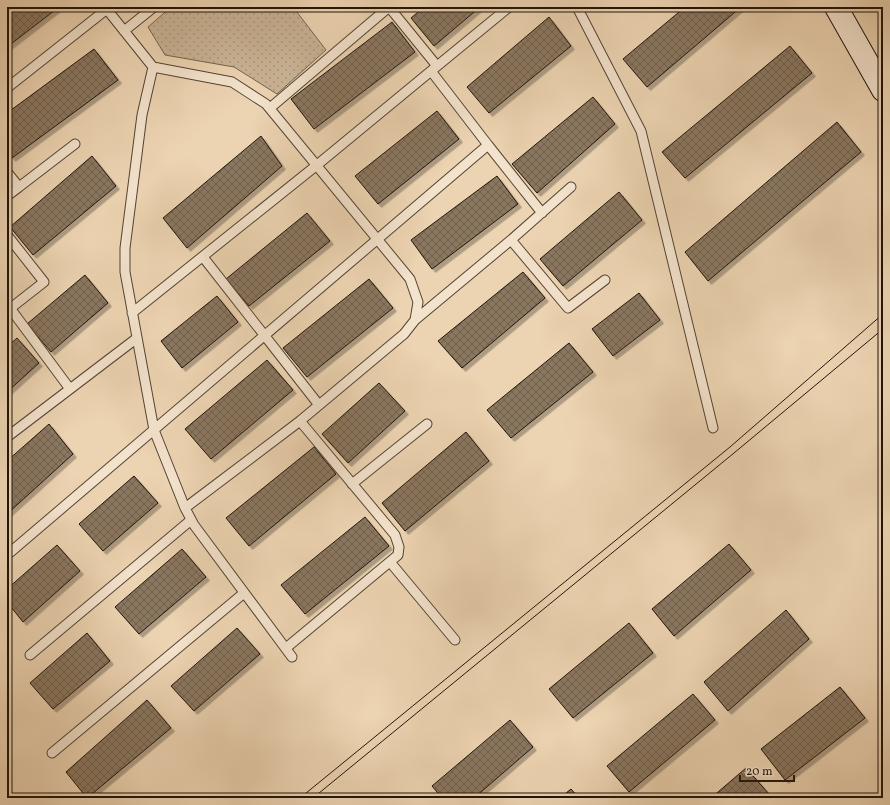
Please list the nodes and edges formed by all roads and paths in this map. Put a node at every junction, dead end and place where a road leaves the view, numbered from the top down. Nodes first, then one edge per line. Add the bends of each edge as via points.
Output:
1 (154, 7) edge
2 (389, 7) edge
3 (509, 7) edge
4 (578, 7) edge
5 (836, 7) edge
6 (106, 8) edge
7 (124, 31) junction
8 (153, 67) junction
9 (434, 69) junction
10 (7, 88) edge
11 (883, 90) edge
12 (270, 108) junction
13 (74, 144) dead end
14 (488, 145) junction
15 (317, 165) junction
16 (7, 172) edge
17 (19, 187) junction
18 (571, 187) dead end
19 (7, 196) edge
20 (542, 213) junction
21 (7, 235) edge
22 (378, 239) junction
23 (511, 240) junction
24 (203, 257) junction
25 (604, 280) dead end
26 (8, 309) edge
27 (132, 313) junction
28 (416, 320) junction
29 (264, 336) junction
30 (137, 338) junction
31 (70, 389) junction
32 (319, 405) junction
33 (300, 421) junction
34 (427, 424) dead end
35 (713, 428) dead end
36 (154, 430) junction
37 (7, 437) edge
38 (352, 484) junction
39 (185, 508) junction
40 (191, 520) junction
41 (7, 555) edge
42 (390, 562) junction
43 (244, 592) junction
44 (455, 640) dead end
45 (286, 648) junction
46 (30, 655) dead end
47 (292, 657) dead end
48 (52, 753) dead end

1 - 7 lane
2 - 9 lane
2 - 12 lane
3 - 9 lane
4 - 35 lane via 641,131
5 - 11 street
6 - 7 lane
6 - 10 lane
7 - 8 lane
8 - 12 lane via 232,82
8 - 27 lane via 142,115 125,248 125,272
9 - 14 lane
9 - 15 lane
12 - 15 lane
13 - 17 lane
14 - 20 lane
14 - 22 lane
15 - 22 lane
15 - 24 lane
16 - 17 lane
17 - 19 lane
18 - 20 lane
20 - 23 lane
21 - 26 lane via 44,282
22 - 28 lane via 410,279 418,302
22 - 29 lane
23 - 25 lane via 568,308
23 - 28 lane
24 - 27 lane
24 - 29 lane
26 - 31 lane
27 - 30 lane
28 - 32 lane via 404,334
29 - 32 lane
29 - 36 lane
30 - 31 lane
30 - 36 lane
31 - 37 lane
32 - 33 lane
33 - 38 lane
33 - 39 lane
34 - 38 lane
36 - 39 lane
36 - 41 lane
38 - 42 lane via 395,535 399,547 398,555
39 - 40 lane
40 - 43 lane
40 - 46 lane
42 - 44 lane
42 - 45 lane
43 - 45 lane
43 - 48 lane
45 - 47 lane

